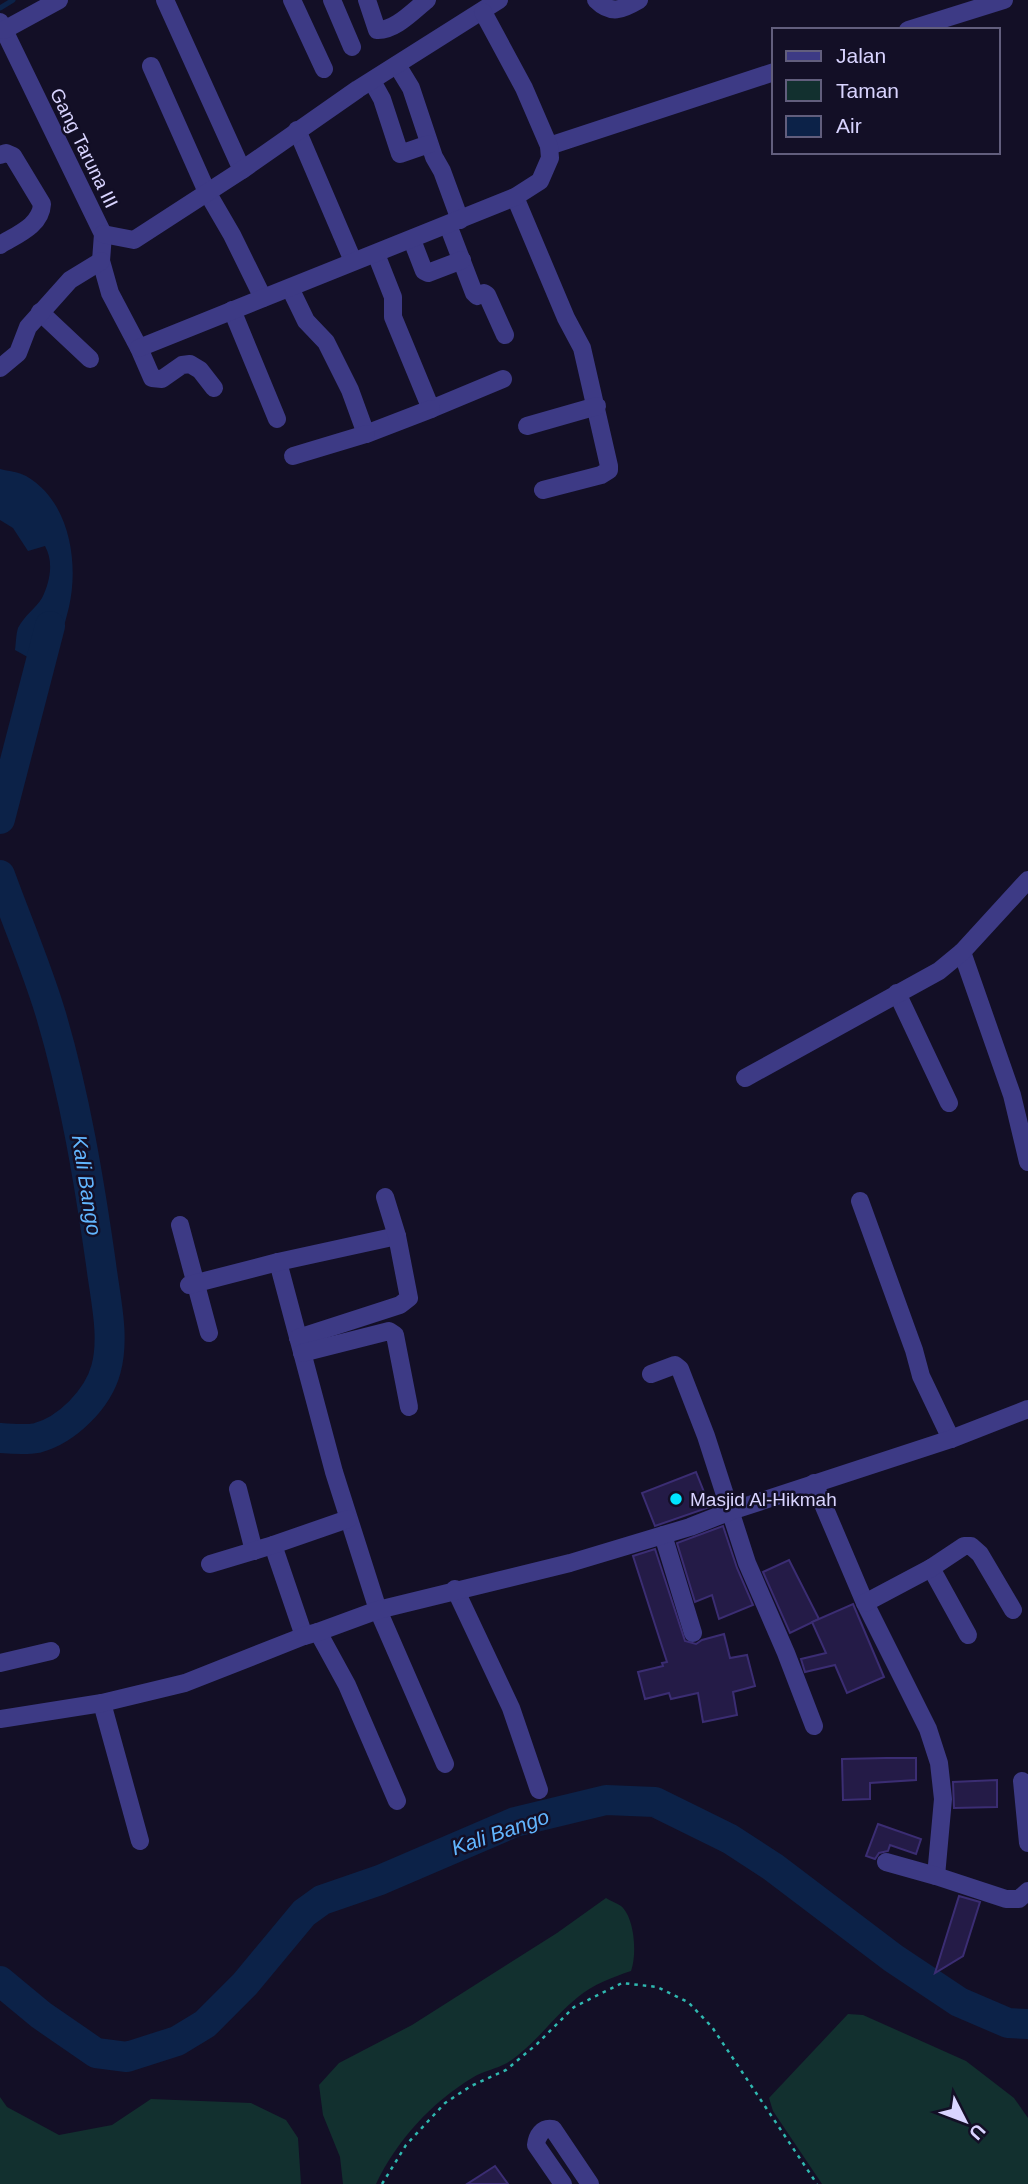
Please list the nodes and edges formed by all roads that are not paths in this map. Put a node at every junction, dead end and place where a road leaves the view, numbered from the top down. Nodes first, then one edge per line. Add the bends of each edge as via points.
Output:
1 (59, 0) edge
2 (165, 0) edge
3 (292, 0) edge
4 (332, 0) edge
5 (367, 0) edge
6 (427, 0) edge
7 (499, 0) edge
8 (596, 0) edge
9 (639, 0) edge
10 (1004, 0) edge
11 (483, 12) junction
12 (2, 26) edge
13 (914, 28) edge
14 (352, 47) dead end
15 (397, 65) junction
16 (151, 66) dead end
17 (324, 69) dead end
18 (772, 73) edge
19 (372, 81) junction
20 (297, 131) junction
21 (429, 144) junction
22 (549, 146) junction
23 (0, 155) edge
24 (242, 170) junction
25 (207, 192) junction
26 (515, 197) junction
27 (454, 222) junction
28 (103, 234) junction
29 (412, 240) junction
30 (0, 245) edge
31 (376, 254) junction
32 (462, 260) junction
33 (101, 261) junction
34 (353, 261) junction
35 (290, 288) junction
36 (263, 298) junction
37 (232, 310) junction
38 (40, 312) junction
39 (505, 335) dead end
40 (139, 348) junction
41 (90, 359) dead end
42 (0, 368) edge
43 (503, 379) dead end
44 (214, 388) dead end
45 (597, 406) junction
46 (431, 409) junction
47 (277, 419) dead end
48 (527, 426) dead end
49 (366, 433) junction
50 (293, 456) dead end
51 (543, 490) dead end
52 (1028, 880) edge
53 (962, 953) junction
54 (897, 993) junction
55 (746, 1078) dead end
56 (949, 1103) dead end
57 (1028, 1162) edge
58 (385, 1197) dead end
59 (860, 1201) dead end
60 (180, 1225) dead end
61 (397, 1236) junction
62 (278, 1262) junction
63 (193, 1284) junction
64 (209, 1333) dead end
65 (300, 1345) junction
66 (651, 1374) dead end
67 (409, 1407) dead end
68 (1028, 1409) edge
69 (951, 1439) junction
70 (814, 1483) junction
71 (237, 1489) dead end
72 (731, 1511) junction
73 (348, 1519) junction
74 (663, 1535) junction
75 (273, 1545) junction
76 (254, 1551) junction
77 (210, 1564) dead end
78 (931, 1568) junction
79 (455, 1590) junction
80 (865, 1603) junction
81 (378, 1610) junction
82 (1013, 1610) dead end
83 (693, 1633) dead end
84 (311, 1634) junction
85 (968, 1635) dead end
86 (51, 1651) dead end
87 (0, 1663) edge
88 (102, 1703) junction
89 (0, 1718) edge
90 (814, 1726) dead end
91 (445, 1764) dead end
92 (1022, 1781) dead end
93 (539, 1790) dead end
94 (397, 1801) dead end
95 (140, 1841) dead end
96 (1028, 1843) edge
97 (886, 1862) dead end
98 (936, 1876) junction
99 (1028, 1891) edge
100 (562, 2184) edge
101 (590, 2184) edge

1 - 12 street
2 - 24 street
3 - 17 street
4 - 14 street
5 - 6 street via 377,30 384,31
7 - 11 street
8 - 9 street via 606,9 623,10
10 - 13 street
11 - 15 street
11 - 22 street via 519,76
12 - 28 street, Gang Taruna III
15 - 19 street
15 - 21 street via 411,88
16 - 25 street
18 - 22 street
19 - 20 street
19 - 21 street via 400,154
20 - 24 street
20 - 34 street
21 - 27 street via 442,171
22 - 26 street via 550,158 540,181
23 - 30 street via 13,156 42,204 36,223
24 - 25 street
25 - 28 street via 134,240
25 - 36 street
26 - 27 street
26 - 45 street via 582,348
27 - 29 street
27 - 32 street
28 - 33 street, Gang Taruna III
29 - 31 street
29 - 32 street via 428,273
31 - 34 street
31 - 46 street via 393,297 394,317
32 - 39 street via 474,293 487,295
33 - 38 street via 70,280
33 - 40 street, Gang Taruna III via 110,293
34 - 35 street
35 - 36 street
35 - 49 street via 306,321 326,342
36 - 37 street
37 - 40 street
37 - 47 street
38 - 41 street
38 - 42 street via 18,353
40 - 44 street, Gang Taruna III via 152,378 162,379 190,364
43 - 46 street
45 - 48 street
45 - 51 street via 609,470
46 - 49 street
49 - 50 street
52 - 53 street
53 - 54 street
53 - 57 street via 1012,1095
54 - 55 street
54 - 56 street
58 - 61 street
59 - 69 street via 920,1376
60 - 63 street
61 - 62 street
61 - 65 street via 407,1300
62 - 63 street
62 - 65 street
63 - 64 street
65 - 67 street via 392,1332
65 - 73 street
66 - 72 street via 675,1365 680,1369
68 - 69 street
69 - 70 street
70 - 72 street
70 - 80 street
71 - 76 street
72 - 74 street
72 - 90 street via 747,1563
73 - 75 street
73 - 81 street
74 - 79 street
74 - 83 street
75 - 76 street
75 - 84 street
76 - 77 street
78 - 80 street
78 - 82 street via 971,1546
78 - 85 street
79 - 81 street
79 - 93 street via 518,1723
80 - 98 street via 928,1729 939,1763 943,1799
81 - 84 street
81 - 91 street
84 - 88 street via 185,1683
84 - 94 street via 347,1685
86 - 87 street
88 - 89 street
88 - 95 street
92 - 96 street
97 - 98 street
98 - 99 street via 1006,1899 1019,1899
100 - 101 street via 536,2145 546,2129 553,2129

